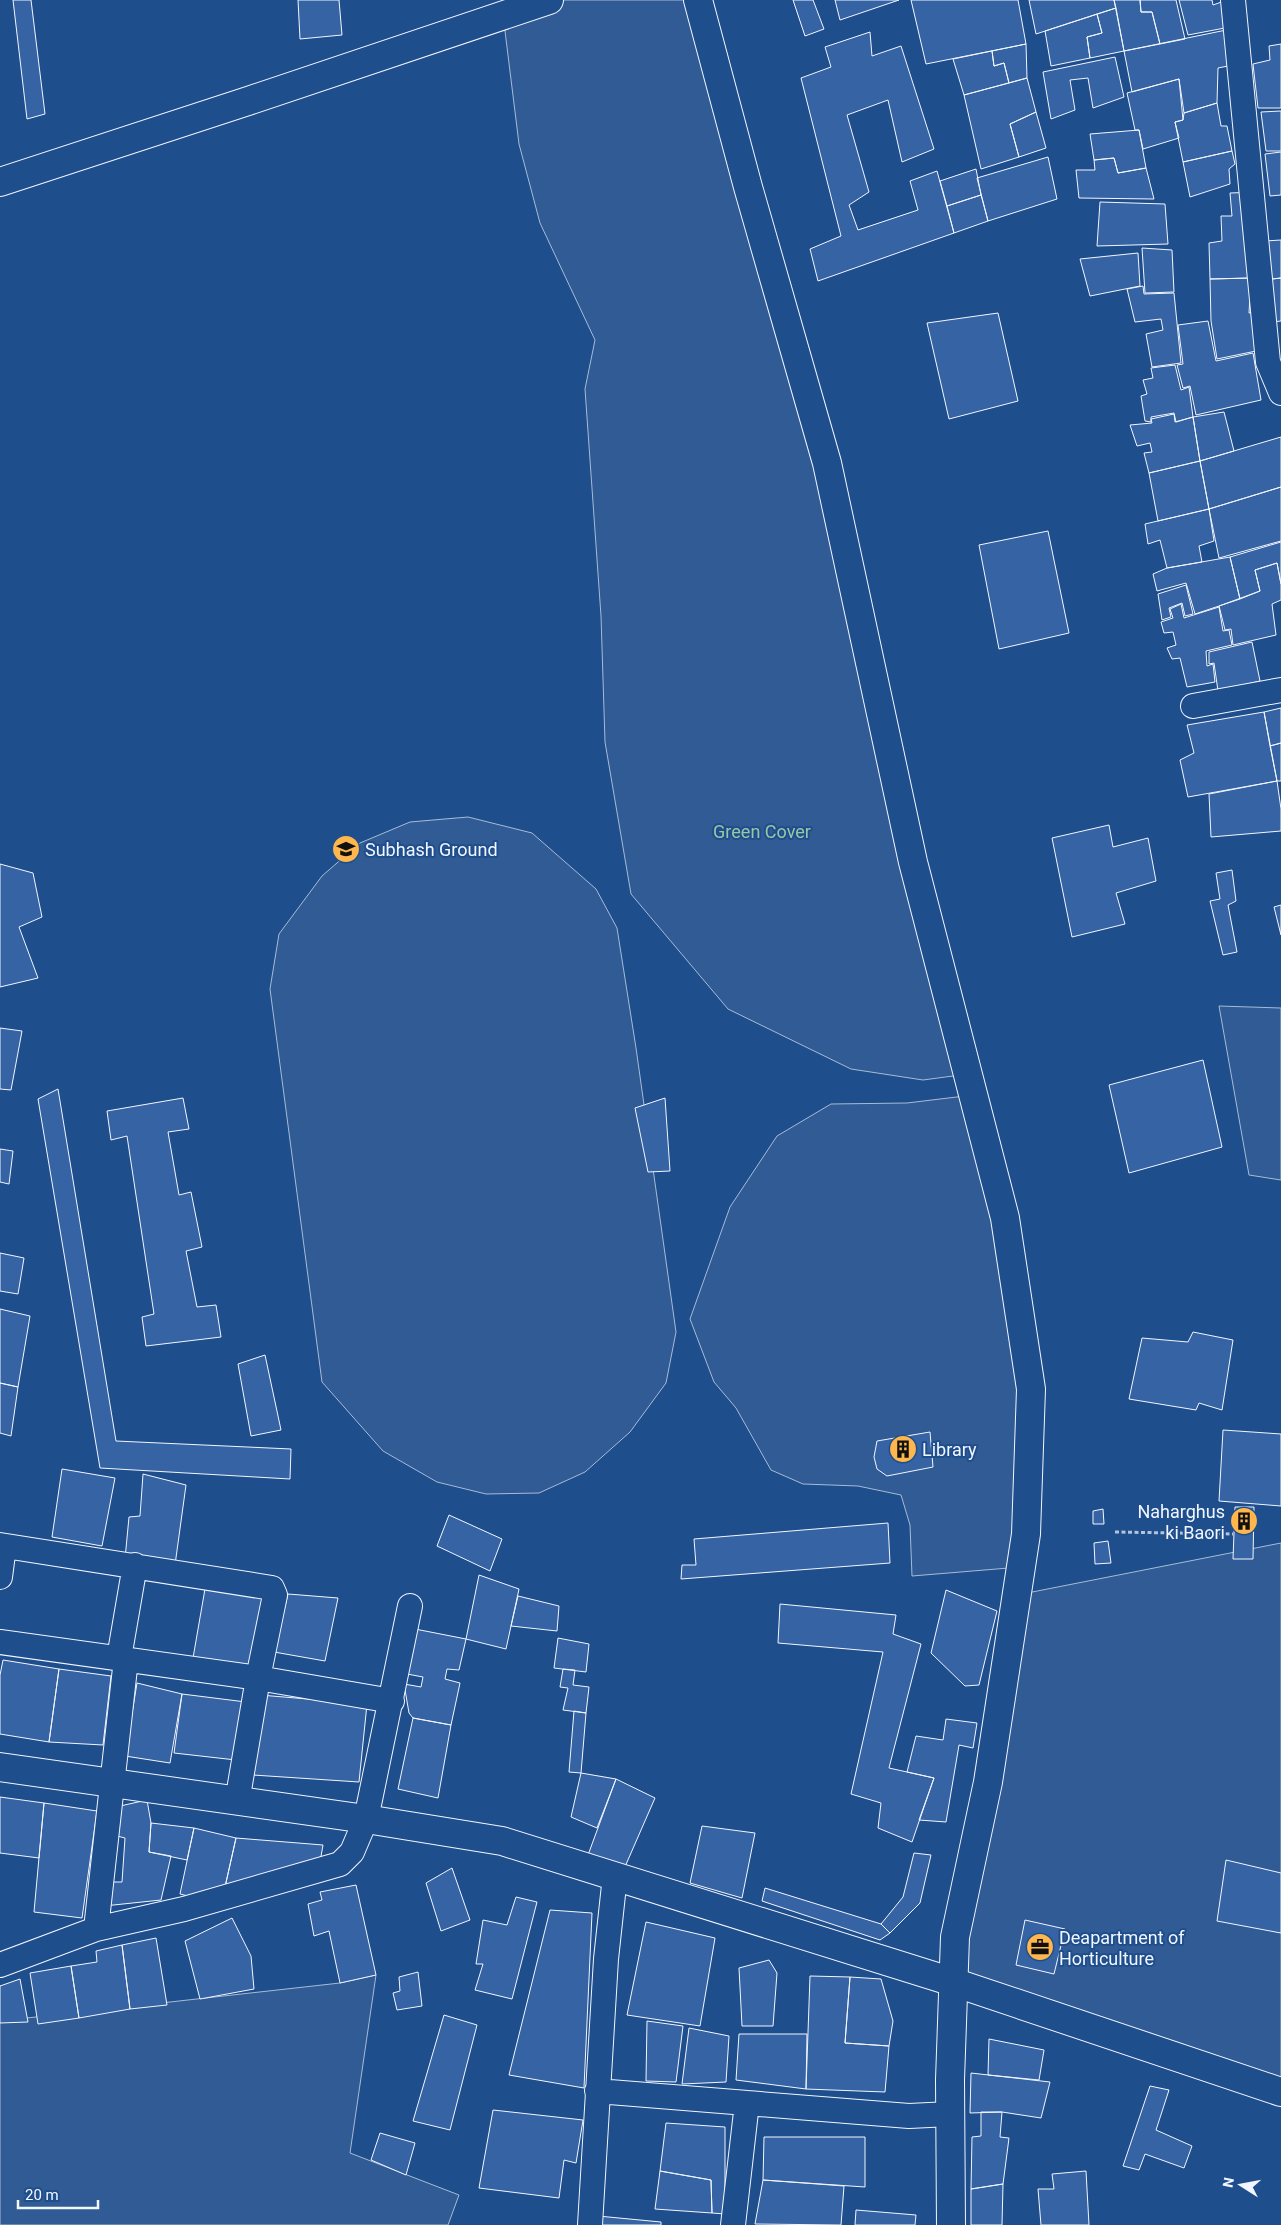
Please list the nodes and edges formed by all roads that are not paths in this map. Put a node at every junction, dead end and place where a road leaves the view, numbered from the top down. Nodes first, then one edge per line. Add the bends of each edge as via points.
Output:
1 (549, 0) edge
2 (698, 0) edge
3 (1234, 0) edge
4 (0, 182) edge
5 (1281, 393) edge
6 (1281, 690) edge
7 (1193, 706) dead end
8 (2, 1546) edge
9 (135, 1565) junction
10 (0, 1577) edge
11 (410, 1606) dead end
12 (0, 1643) edge
13 (123, 1658) junction
14 (258, 1678) junction
15 (392, 1702) junction
16 (0, 1767) edge
17 (114, 1783) junction
18 (237, 1802) junction
19 (366, 1819) junction
20 (615, 1876) junction
21 (96, 1929) junction
22 (0, 1966) edge
23 (953, 1982) junction
24 (597, 2091) junction
25 (1281, 2092) edge
26 (747, 2103) junction
27 (950, 2114) junction
28 (590, 2225) edge
29 (733, 2225) edge
30 (951, 2225) edge

1 - 4 main road
2 - 23 main road via 827,463 913,862 1005,1218 1031,1389 1026,1534 988,1782 955,1937
3 - 5 street via 1268,362
6 - 7 street
8 - 9 street
8 - 10 street
9 - 13 street
9 - 14 street via 272,1588 275,1595
11 - 15 street
12 - 13 street
13 - 14 street
13 - 17 street
14 - 15 street
14 - 18 street
15 - 19 street
16 - 17 main road
17 - 18 main road
17 - 21 street
18 - 19 main road
19 - 20 main road via 502,1841
19 - 21 street via 352,1852 340,1864 184,1909
20 - 23 main road
20 - 24 street
21 - 22 street
23 - 25 main road
23 - 27 main road
24 - 26 street
24 - 28 street
26 - 27 street via 909,2116
26 - 29 street
27 - 30 main road

